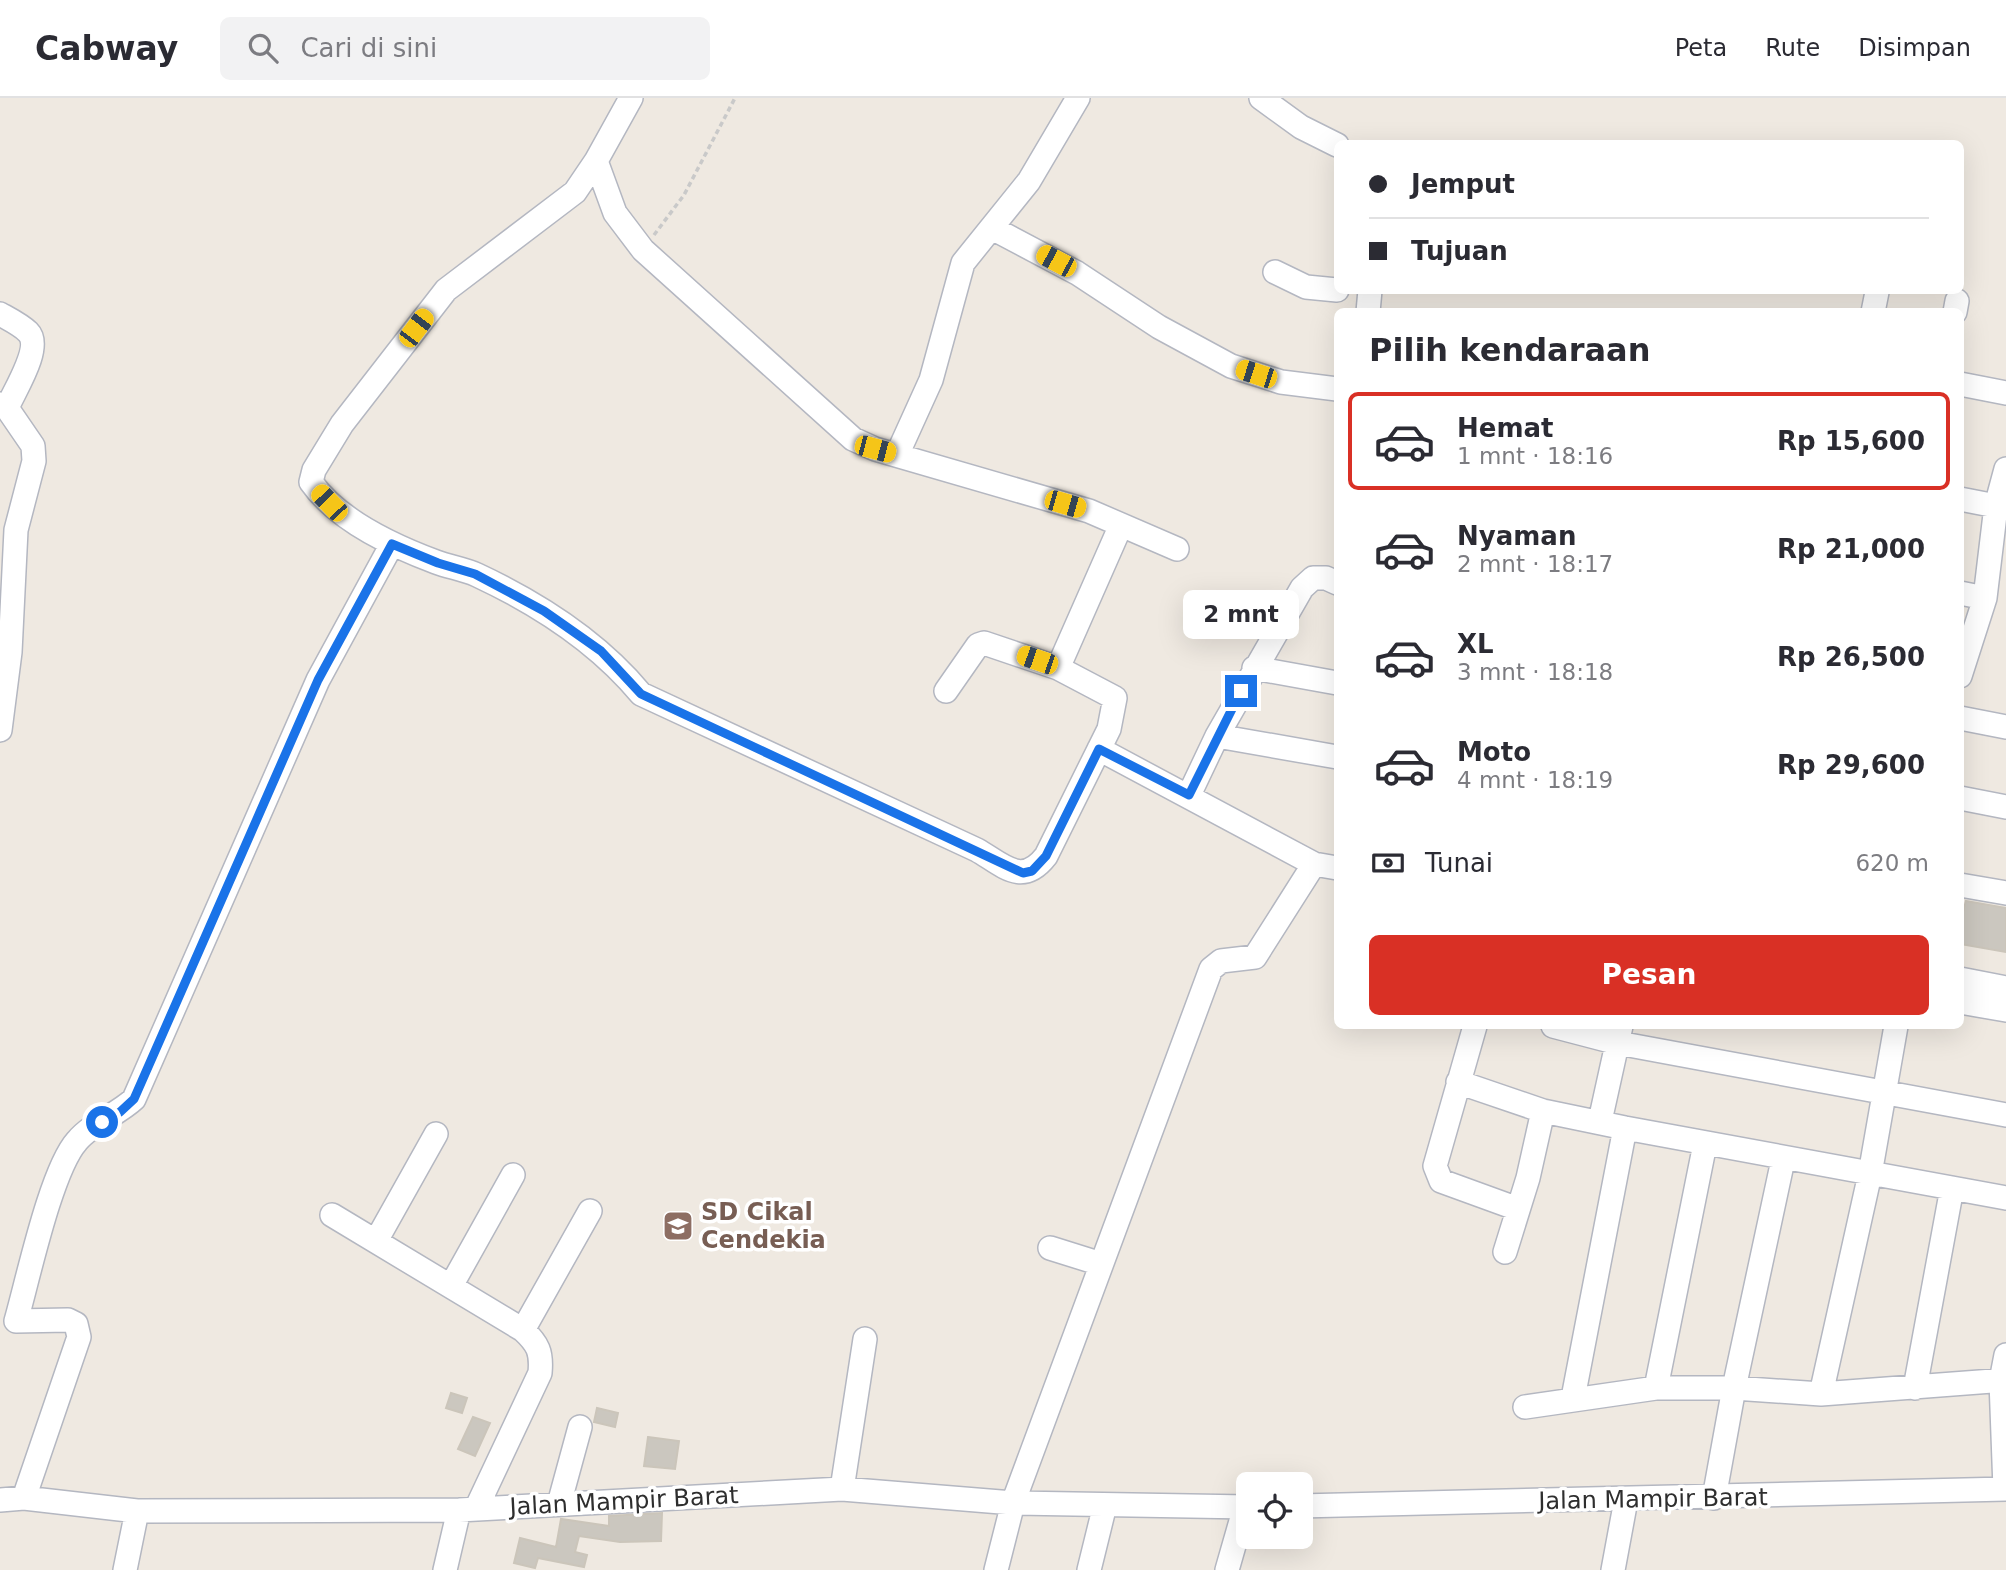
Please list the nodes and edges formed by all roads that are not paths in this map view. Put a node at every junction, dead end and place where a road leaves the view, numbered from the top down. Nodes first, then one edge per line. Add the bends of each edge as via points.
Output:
1 (631, 98) edge
2 (1078, 98) edge
3 (1261, 98) edge
4 (1334, 144) edge
5 (596, 161) junction
6 (992, 228) junction
7 (1275, 272) dead end
8 (1334, 290) edge
9 (0, 314) edge
10 (1964, 385) edge
11 (1334, 389) edge
12 (2006, 393) edge
13 (3, 406) edge
14 (897, 455) junction
15 (2006, 468) edge
16 (1964, 500) edge
17 (2001, 507) edge
18 (8, 524) edge
19 (1121, 525) junction
20 (392, 544) junction
21 (1177, 548) dead end
22 (1334, 582) edge
23 (1964, 594) edge
24 (1985, 598) junction
25 (5, 630) edge
26 (1964, 664) edge
27 (1058, 668) junction
28 (1254, 668) junction
29 (1334, 682) edge
30 (946, 691) dead end
31 (2, 714) edge
32 (1964, 719) edge
33 (2006, 727) edge
34 (1217, 736) junction
35 (1099, 749) junction
36 (1334, 756) edge
37 (1189, 795) junction
38 (1964, 799) edge
39 (2006, 807) edge
40 (1314, 864) junction
41 (1334, 867) edge
42 (1964, 886) edge
43 (2006, 894) edge
44 (1964, 980) edge
45 (2006, 988) edge
46 (1964, 1003) edge
47 (2006, 1010) edge
48 (1474, 1029) edge
49 (1578, 1029) edge
50 (1896, 1029) edge
51 (1619, 1034) edge
52 (1458, 1082) junction
53 (1885, 1092) junction
54 (1543, 1111) junction
55 (2006, 1115) edge
56 (1600, 1121) junction
57 (1625, 1128) junction
58 (436, 1134) dead end
59 (1705, 1144) junction
60 (1783, 1160) junction
61 (1870, 1174) junction
62 (513, 1175) dead end
63 (1952, 1188) junction
64 (2006, 1198) edge
65 (1518, 1209) junction
66 (590, 1211) dead end
67 (332, 1215) dead end
68 (376, 1241) junction
69 (1050, 1248) dead end
70 (1505, 1252) dead end
71 (1101, 1264) junction
72 (451, 1286) junction
73 (8, 1321) edge
74 (523, 1329) junction
75 (864, 1339) dead end
76 (2006, 1355) edge
77 (2004, 1380) edge
78 (1656, 1388) junction
79 (1734, 1388) junction
80 (1915, 1388) junction
81 (1821, 1394) junction
82 (1573, 1398) junction
83 (1525, 1407) dead end
84 (580, 1427) dead end
85 (842, 1489) junction
86 (2005, 1489) edge
87 (24, 1498) junction
88 (1714, 1498) junction
89 (0, 1500) edge
90 (1626, 1500) junction
91 (1013, 1503) junction
92 (559, 1504) junction
93 (1105, 1506) junction
94 (1313, 1506) edge
95 (1236, 1507) edge
96 (468, 1510) junction
97 (137, 1511) junction
98 (1236, 1540) edge
99 (125, 1570) edge
100 (444, 1570) edge
101 (996, 1570) edge
102 (1089, 1570) edge
103 (1227, 1570) edge
104 (1613, 1570) edge

1 - 5 street
2 - 6 street via 1029,181
3 - 4 street
5 - 14 street via 615,213 643,250 853,439
5 - 20 street via 575,192 446,290 342,424 314,470 311,482 329,503
6 - 11 street via 1077,273 1159,327 1231,366 1281,382
6 - 14 street via 962,264 931,380
7 - 8 street via 1306,287
9 - 13 street via 29,332 34,342
10 - 12 street
13 - 18 street via 33,446 34,454
14 - 19 street via 1089,511
15 - 17 street
16 - 17 street
17 - 24 street
18 - 25 street
19 - 21 street
19 - 27 street
20 - 35 street via 475,574 544,611 601,651 641,694 1023,873 1032,871 1046,856
20 - 73 street via 318,680 134,1099 78,1139 68,1153
22 - 28 street via 1313,578 1307,582
23 - 24 street
24 - 26 street
25 - 31 street
27 - 30 street via 984,643
27 - 35 street via 1115,698 1114,715
28 - 29 street
28 - 34 street
32 - 33 street
34 - 36 street
34 - 37 street
35 - 37 street
37 - 40 street
38 - 39 street
40 - 41 street
40 - 71 street via 1255,957 1221,961 1211,969
42 - 43 street
44 - 45 street
46 - 47 street
48 - 52 street
49 - 51 street
50 - 53 street
51 - 53 street
51 - 56 street
52 - 54 street
52 - 65 street via 1436,1174 1441,1181
53 - 55 street
53 - 61 street
54 - 56 street
54 - 65 street
56 - 57 street
57 - 59 street
57 - 82 street
58 - 68 street
59 - 60 street
59 - 78 street
60 - 61 street
60 - 79 street
61 - 63 street
61 - 81 street
62 - 72 street
63 - 64 street
63 - 80 street
65 - 70 street
66 - 74 street
67 - 68 street
68 - 72 street
69 - 71 street
71 - 91 street
72 - 74 street
73 - 87 street via 68,1320 79,1329
74 - 96 street via 536,1342 540,1373
75 - 85 street
76 - 77 street
77 - 80 street
77 - 86 street
78 - 79 street
78 - 82 street
79 - 81 street
79 - 88 street
80 - 81 street
82 - 83 street
84 - 92 street
85 - 91 street, Jalan Mampir Barat
85 - 92 street, Jalan Mampir Barat
86 - 88 street, Jalan Mampir Barat
87 - 89 street, Jalan Mampir Barat
87 - 97 street, Jalan Mampir Barat
88 - 90 street, Jalan Mampir Barat
90 - 94 street, Jalan Mampir Barat
90 - 104 street
91 - 93 street, Jalan Mampir Barat
91 - 101 street
92 - 96 street, Jalan Mampir Barat
93 - 95 street, Jalan Mampir Barat
93 - 102 street
96 - 97 street, Jalan Mampir Barat
96 - 100 street
97 - 99 street
98 - 103 street

